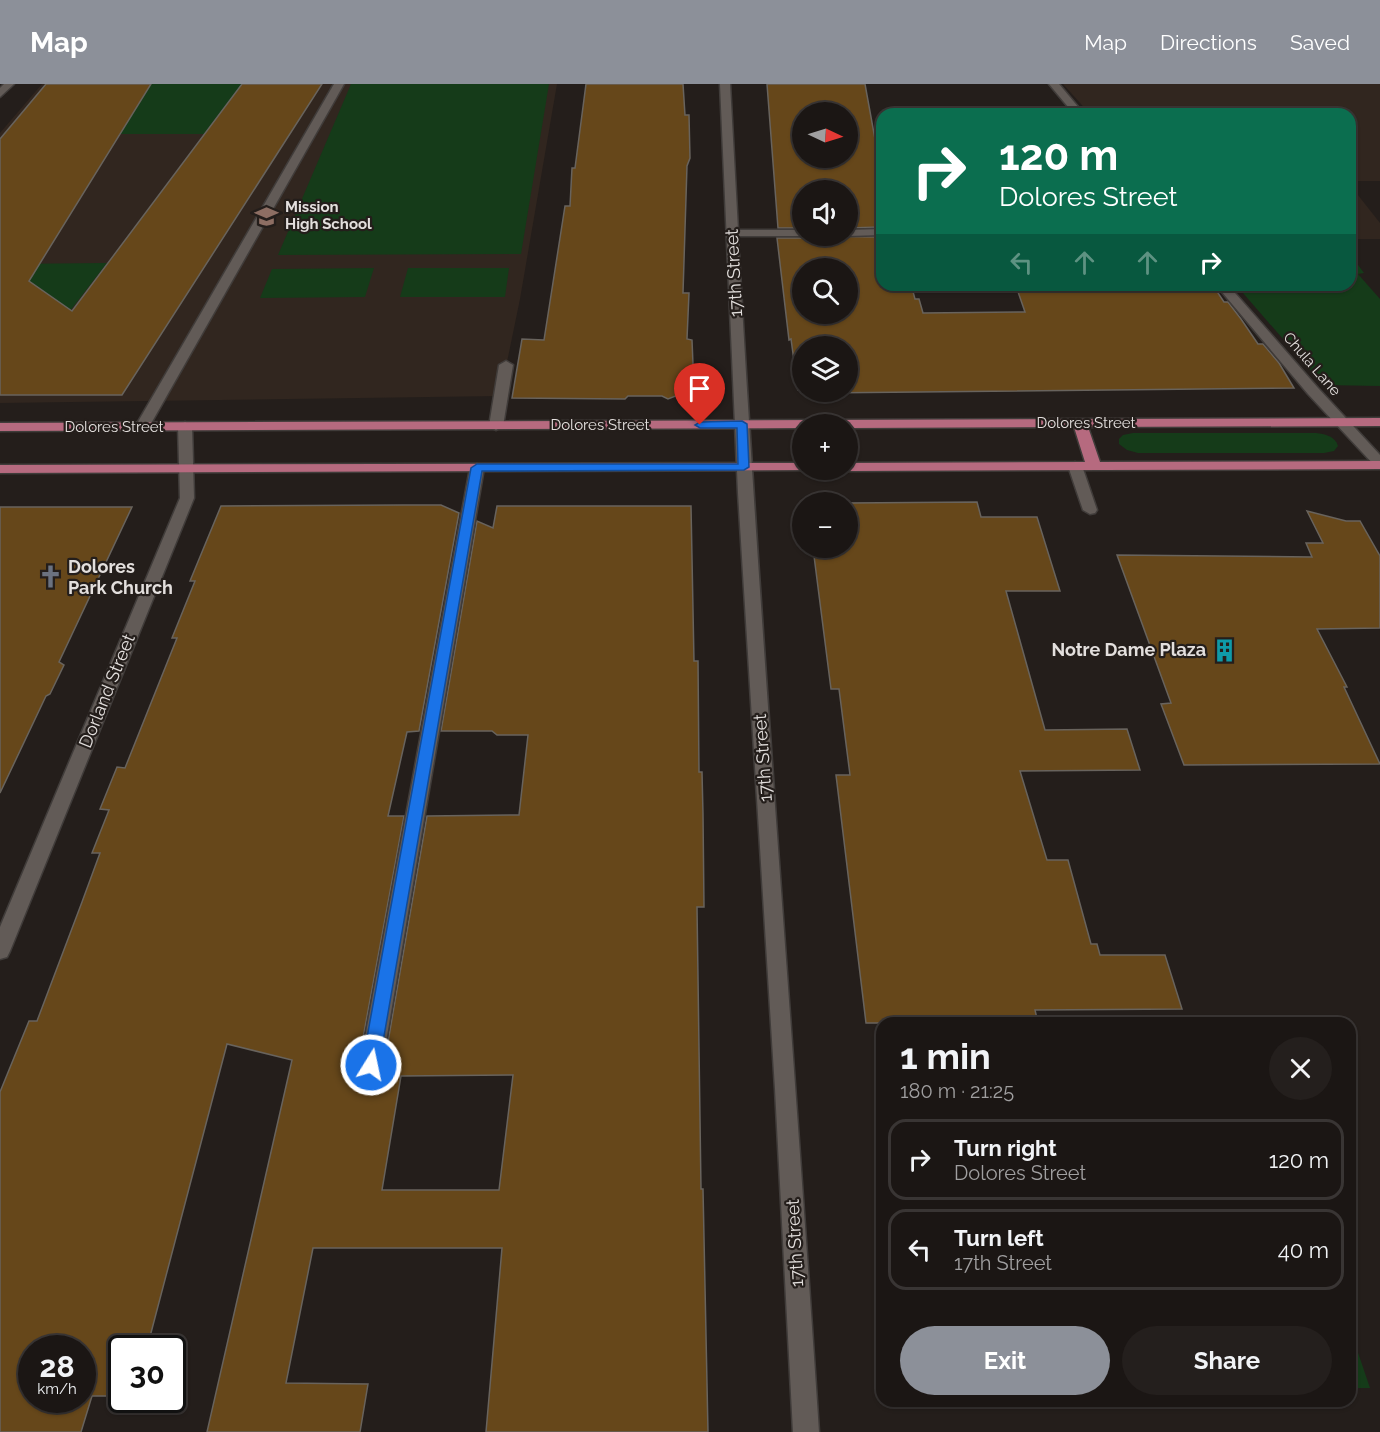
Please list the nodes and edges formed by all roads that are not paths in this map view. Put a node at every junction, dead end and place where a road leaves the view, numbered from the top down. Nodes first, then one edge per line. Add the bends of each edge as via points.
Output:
1 (9, 84) edge
2 (339, 84) edge
3 (725, 84) edge
4 (1054, 84) edge
5 (0, 94) edge
6 (1074, 108) edge
7 (858, 232) edge
8 (876, 232) edge
9 (732, 233) junction
10 (792, 233) edge
11 (1227, 291) edge
12 (506, 365) dead end
13 (1380, 422) edge
14 (1080, 423) junction
15 (1342, 423) junction
16 (742, 424) junction
17 (142, 426) junction
18 (185, 426) junction
19 (496, 426) junction
20 (0, 427) edge
21 (1380, 464) edge
22 (1075, 466) junction
23 (1094, 466) junction
24 (744, 467) junction
25 (792, 467) edge
26 (858, 467) edge
27 (477, 468) junction
28 (186, 469) junction
29 (0, 470) edge
30 (1090, 510) dead end
31 (0, 951) edge
32 (371, 1065) dead end
33 (806, 1432) edge

1 - 5 street
2 - 17 street
3 - 9 street, 17th Street
4 - 6 street
7 - 8 street
9 - 10 street
9 - 16 street, 17th Street
11 - 15 street, Chula Lane
12 - 19 street
13 - 15 main road, Dolores Street
14 - 15 main road, Dolores Street
14 - 16 main road, Dolores Street
14 - 23 main road
15 - 21 street, Chula Lane
16 - 19 main road, Dolores Street
16 - 24 street, 17th Street
17 - 18 main road, Dolores Street
17 - 20 main road, Dolores Street
18 - 19 main road, Dolores Street
18 - 28 street, Dorland Street
21 - 23 main road
22 - 23 main road
22 - 26 main road
22 - 30 street
24 - 25 main road
24 - 27 main road
24 - 33 street, 17th Street
27 - 28 main road
27 - 32 street
28 - 29 main road
28 - 31 street, Dorland Street via 187,498

